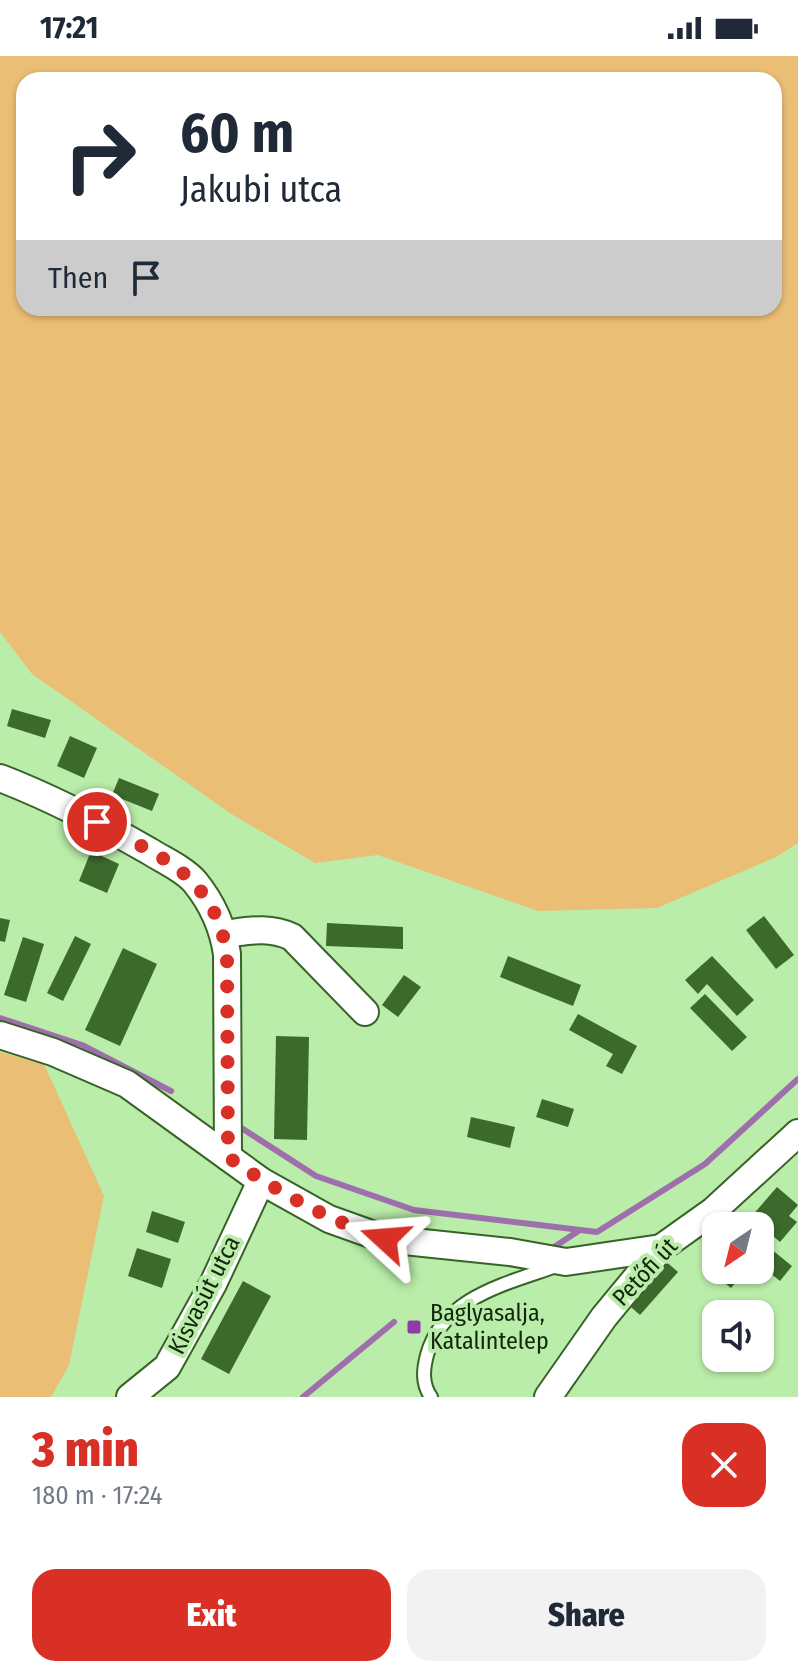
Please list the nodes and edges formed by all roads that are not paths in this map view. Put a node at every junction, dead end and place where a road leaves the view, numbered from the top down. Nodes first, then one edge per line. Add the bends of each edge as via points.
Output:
1 (0, 778) edge
2 (224, 934) junction
3 (365, 1012) dead end
4 (0, 1035) edge
5 (798, 1133) edge
6 (228, 1157) junction
7 (261, 1181) junction
8 (661, 1248) junction
9 (566, 1262) junction
10 (130, 1397) edge
11 (431, 1397) edge
12 (548, 1397) edge

1 - 2 street via 97,822 193,879
2 - 3 street via 265,929 292,937
2 - 6 street
4 - 6 street via 127,1084
5 - 8 street, Petőfi út via 713,1211
6 - 7 street
7 - 9 street via 329,1219 385,1239
7 - 10 street, Kisvasút utca via 167,1367
8 - 9 street
8 - 12 street, Petőfi út
9 - 11 lane via 480,1293 450,1314 430,1344 423,1369

